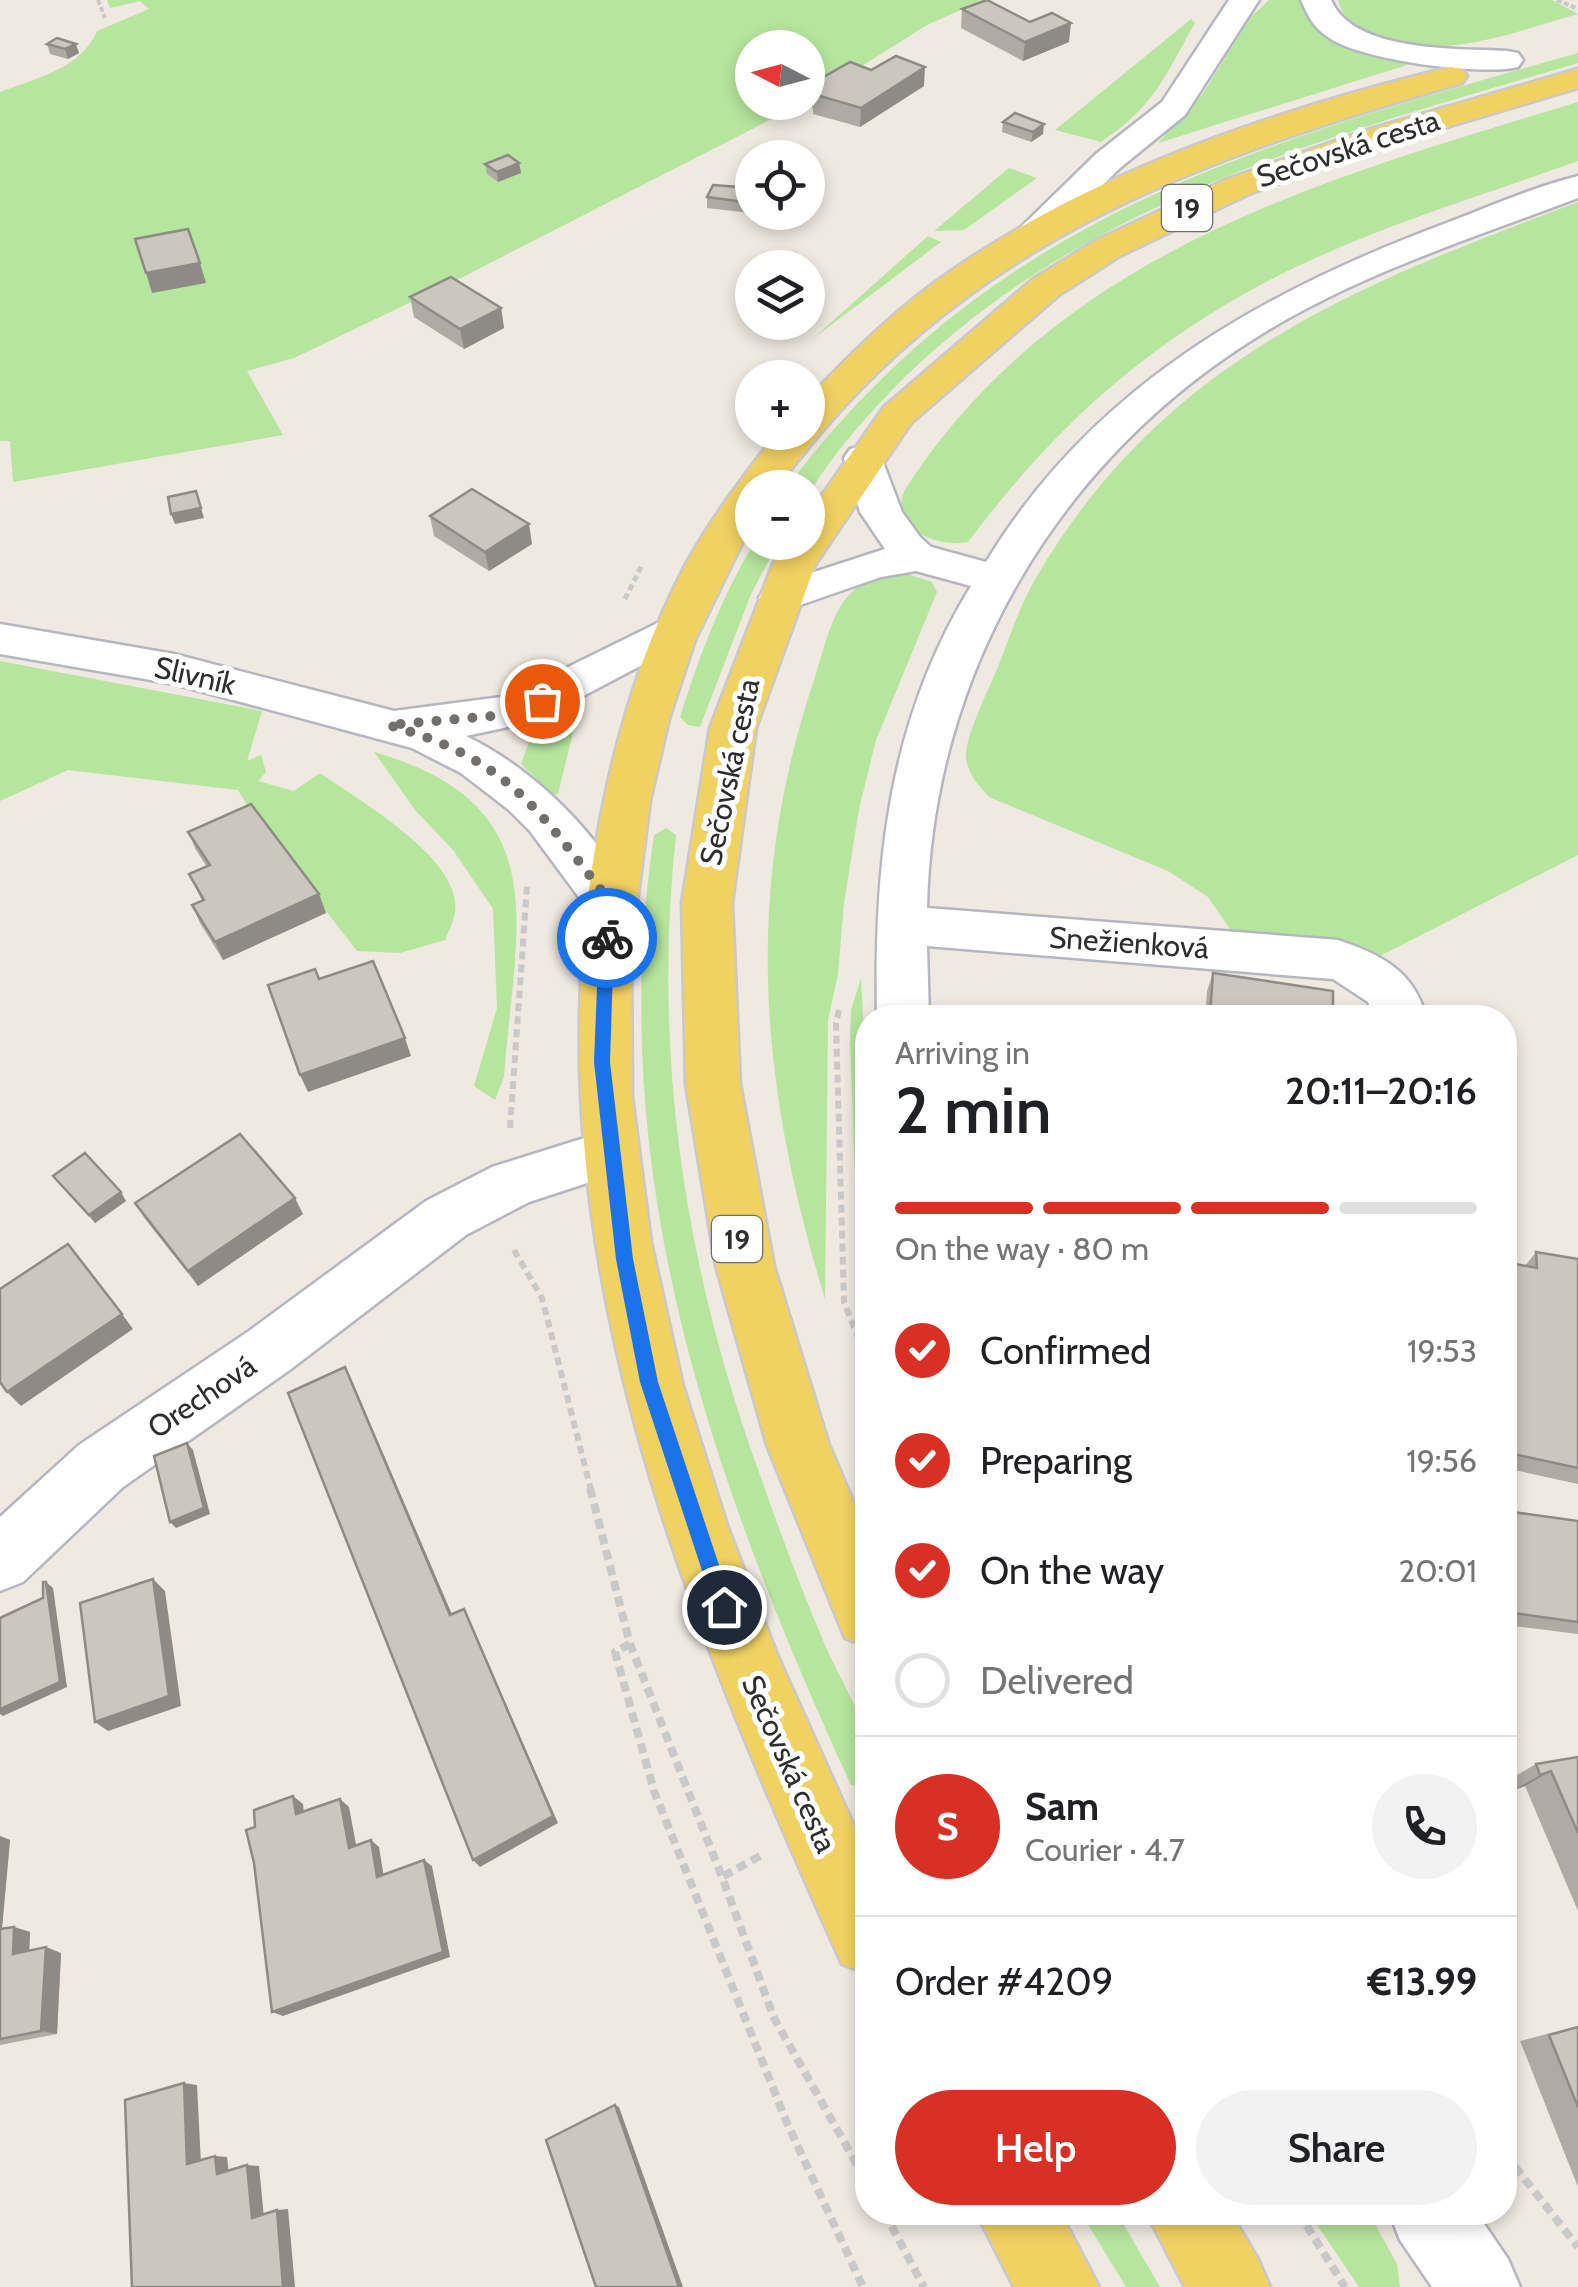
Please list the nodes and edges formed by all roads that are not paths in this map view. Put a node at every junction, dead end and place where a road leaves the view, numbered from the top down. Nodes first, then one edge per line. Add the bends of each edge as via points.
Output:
1 (1244, 0) edge
2 (1316, 0) edge
3 (1542, 50) dead end
4 (1507, 60) junction
5 (1578, 78) edge
6 (1578, 186) edge
7 (1029, 238) junction
8 (825, 402) edge
9 (784, 450) edge
10 (864, 458) junction
11 (769, 470) edge
12 (735, 520) edge
13 (916, 557) junction
14 (994, 578) junction
15 (780, 598) junction
16 (676, 630) junction
17 (0, 640) edge
18 (388, 725) junction
19 (610, 902) junction
20 (899, 925) junction
21 (902, 1005) edge
22 (1395, 1005) edge
23 (610, 1153) junction
24 (0, 1560) edge
25 (855, 1588) edge
26 (855, 1911) edge
27 (1023, 2225) edge
28 (1193, 2225) edge
29 (1437, 2225) edge
30 (1059, 2287) edge
31 (1230, 2287) edge
32 (1480, 2287) edge

1 - 7 street via 1174,108
2 - 4 street via 1329,27 1368,44
3 - 4 main road, Sečovská cesta / 19
4 - 7 main road, Sečovská cesta / 19 via 1218,148 1118,190
5 - 10 main road, Sečovská cesta / 19 via 1283,168 1122,240 1042,290 964,351
6 - 14 street via 1368,267 1251,324 1200,358 1091,448
7 - 8 main road, Sečovská cesta / 19 via 930,306
9 - 11 main road, Sečovská cesta
10 - 13 street via 883,519
10 - 15 main road, Sečovská cesta / 19
12 - 16 main road, Sečovská cesta
13 - 14 street
13 - 15 street via 873,564
14 - 20 street via 952,670 924,756
15 - 25 main road, Sečovská cesta / 19 via 733,727 711,844 705,1019 718,1144 756,1318
16 - 18 street via 520,710
16 - 19 main road, Sečovská cesta via 633,764
17 - 18 street, Slivník via 174,669
18 - 19 street via 459,750 504,779 548,819
19 - 23 main road, Sečovská cesta via 602,1062
20 - 21 street
20 - 22 street, Snežienková via 1315,957 1357,968 1389,988
23 - 24 street, Orechová via 479,1198 100,1466
23 - 26 main road, Sečovská cesta via 649,1382 736,1644
27 - 30 main road
28 - 31 main road
29 - 32 street

